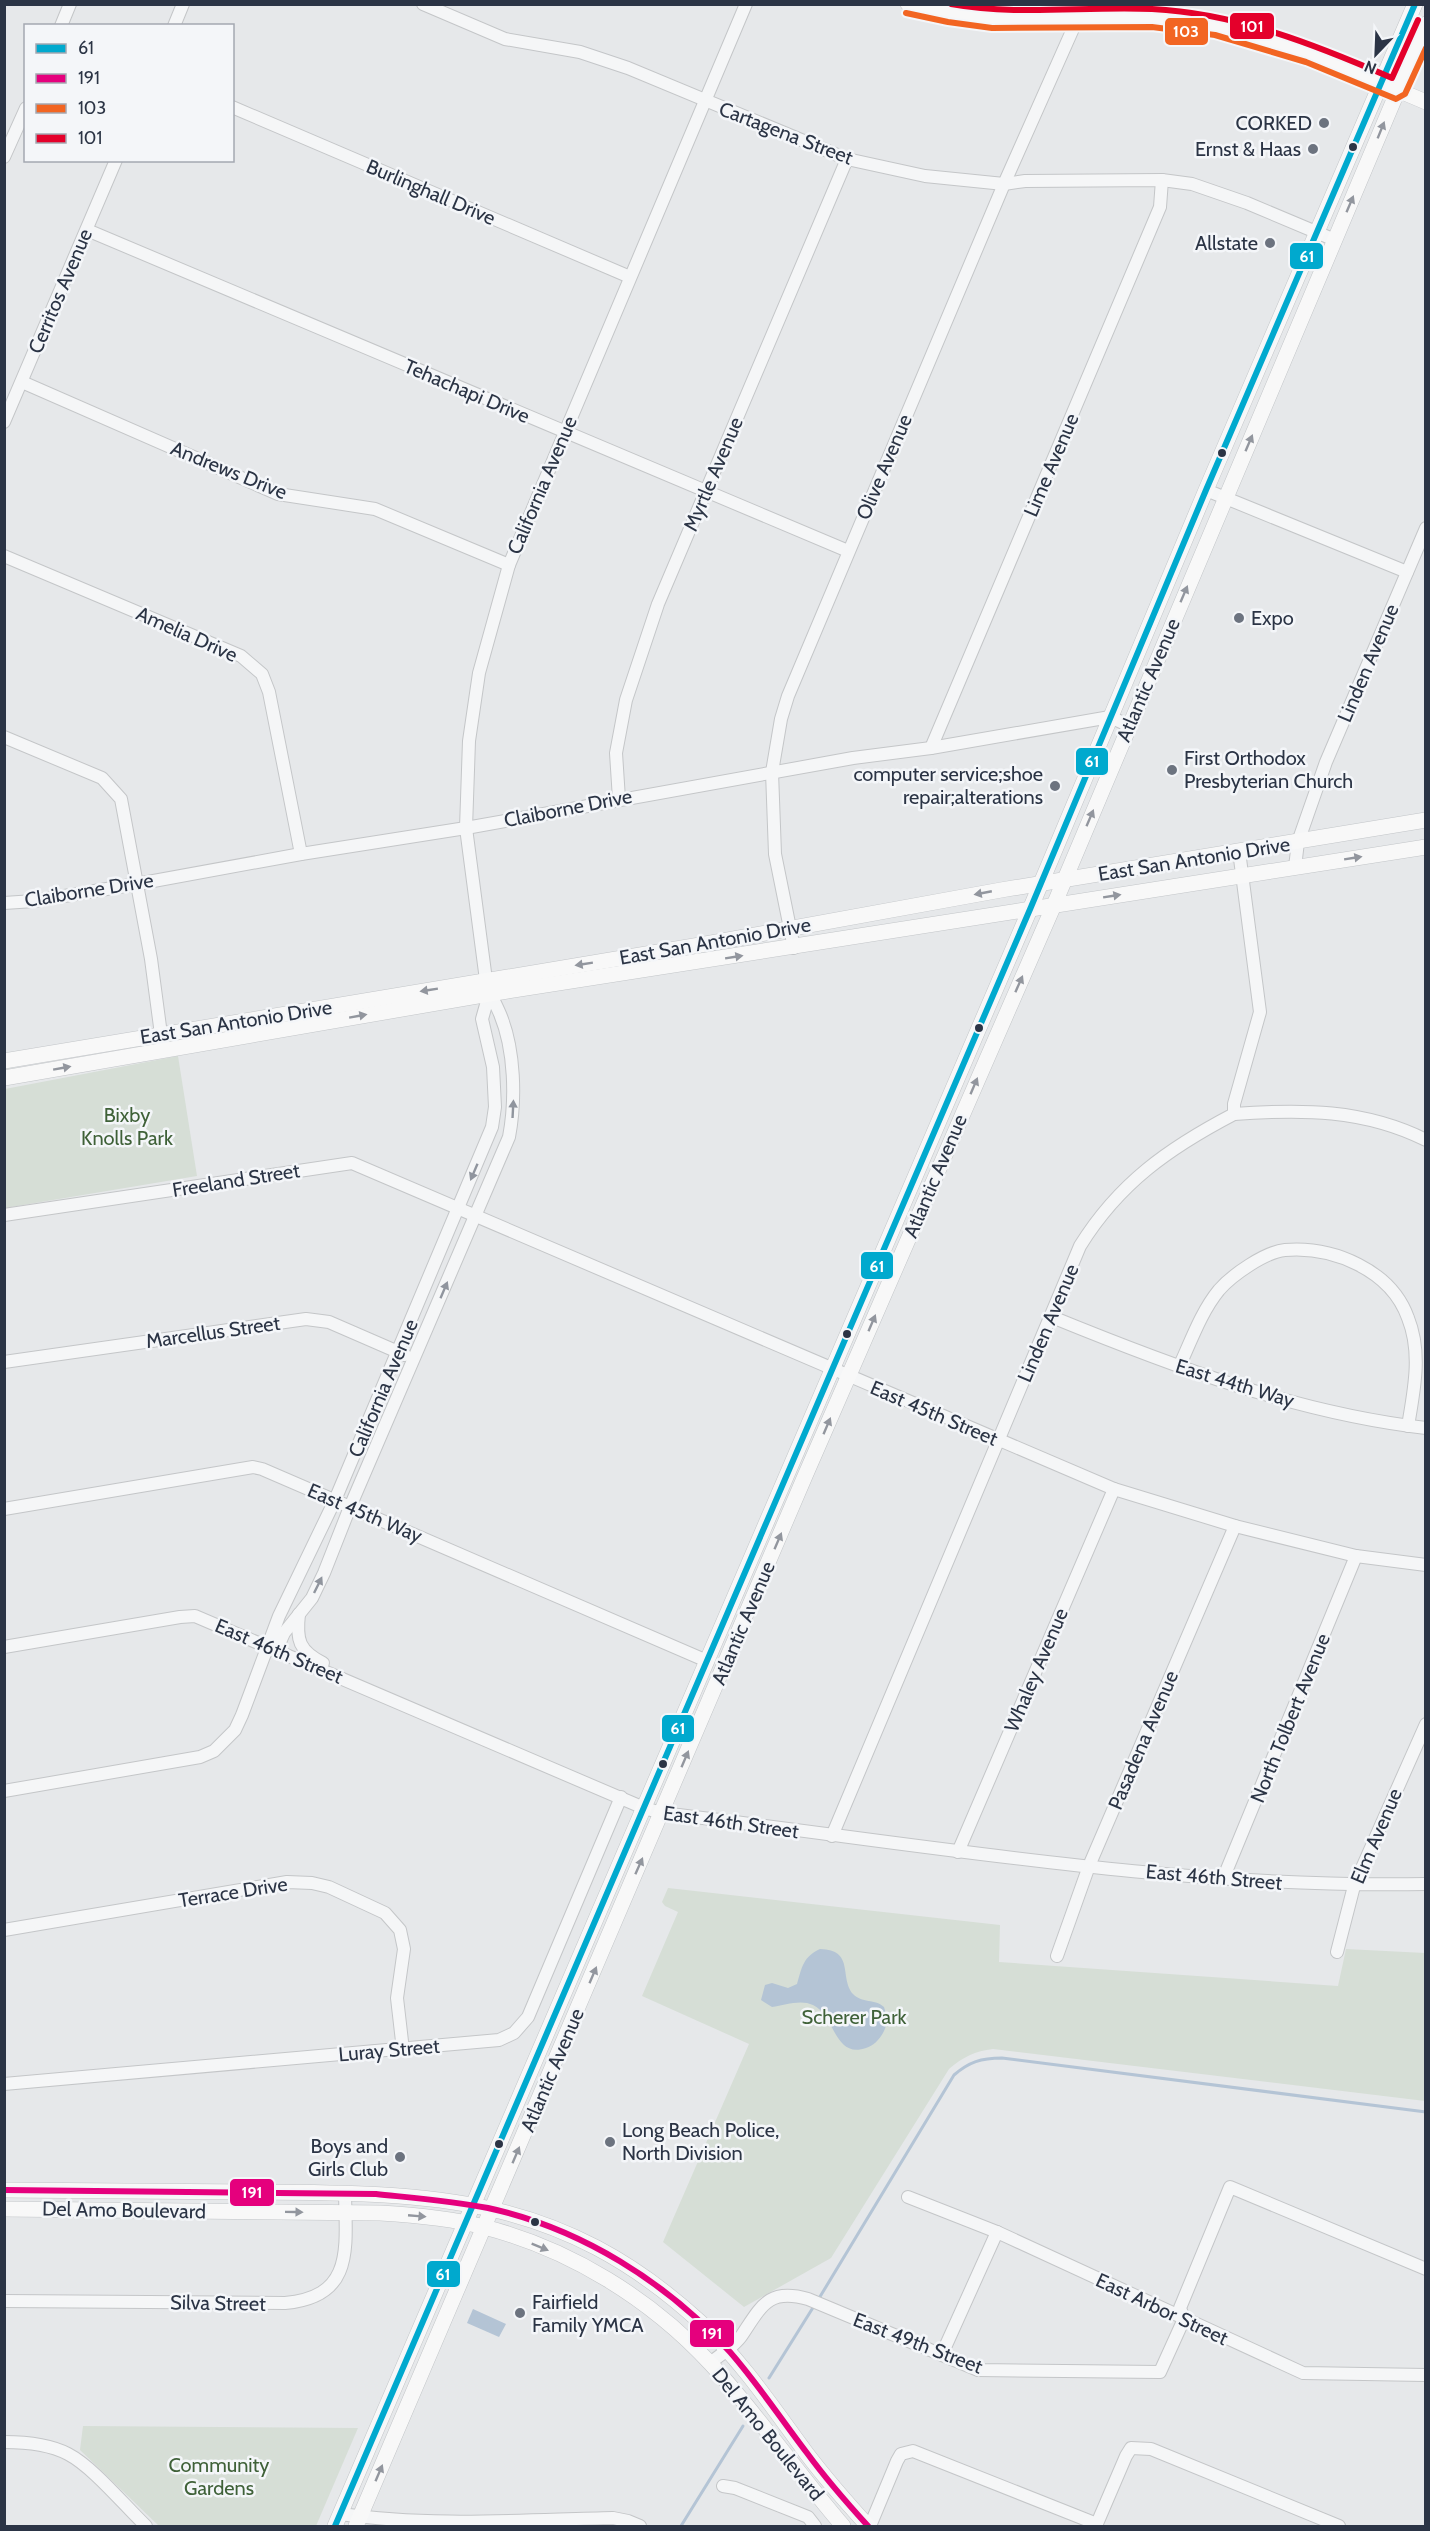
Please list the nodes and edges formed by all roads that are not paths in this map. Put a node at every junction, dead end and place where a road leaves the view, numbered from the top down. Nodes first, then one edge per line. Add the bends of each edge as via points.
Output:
1 (70, 4) edge
2 (183, 4) edge
3 (423, 4) edge
4 (746, 4) edge
5 (908, 4) edge
6 (1415, 4) edge
7 (1081, 11) edge
8 (62, 24) edge
9 (175, 24) edge
10 (1425, 24) edge
11 (1381, 83) junction
12 (1398, 90) junction
13 (705, 101) junction
14 (1425, 102) edge
15 (234, 108) edge
16 (24, 112) edge
17 (4, 157) edge
18 (846, 159) junction
19 (115, 162) edge
20 (1162, 180) junction
21 (1004, 184) junction
22 (87, 230) junction
23 (1316, 232) junction
24 (1335, 240) junction
25 (630, 277) junction
26 (22, 382) junction
27 (4, 422) edge
28 (564, 433) junction
29 (1206, 490) junction
30 (706, 492) junction
31 (1226, 497) junction
32 (1425, 528) edge
33 (848, 551) junction
34 (4, 556) edge
35 (509, 565) junction
36 (1407, 572) junction
37 (1110, 717) junction
38 (1130, 726) junction
39 (4, 737) edge
40 (931, 748) junction
41 (772, 772) junction
42 (619, 799) junction
43 (1425, 820) edge
44 (466, 828) junction
45 (1298, 842) junction
46 (1425, 847) edge
47 (1239, 851) junction
48 (301, 854) junction
49 (1295, 867) junction
50 (1243, 876) junction
51 (1063, 880) junction
52 (137, 884) junction
53 (1041, 884) junction
54 (4, 903) edge
55 (1054, 905) junction
56 (1031, 907) junction
57 (791, 927) junction
58 (794, 948) junction
59 (488, 987) junction
60 (162, 1042) junction
61 (4, 1061) edge
62 (4, 1078) edge
63 (1234, 1114) junction
64 (1425, 1140) edge
65 (459, 1208) junction
66 (4, 1215) edge
67 (476, 1216) junction
68 (1052, 1317) junction
69 (399, 1352) junction
70 (414, 1359) junction
71 (4, 1362) edge
72 (1179, 1367) junction
73 (833, 1370) junction
74 (848, 1376) junction
75 (1408, 1426) junction
76 (1425, 1428) edge
77 (999, 1441) junction
78 (1114, 1489) junction
79 (335, 1500) junction
80 (350, 1507) junction
81 (4, 1509) edge
82 (1235, 1526) junction
83 (1356, 1556) junction
84 (1425, 1565) edge
85 (299, 1614) junction
86 (4, 1647) edge
87 (272, 1650) junction
88 (707, 1662) junction
89 (336, 1676) junction
90 (1425, 1724) edge
91 (4, 1791) edge
92 (621, 1797) junction
93 (644, 1808) junction
94 (662, 1813) junction
95 (831, 1836) junction
96 (958, 1852) junction
97 (1089, 1866) junction
98 (1223, 1879) junction
99 (1425, 1884) edge
100 (1354, 1886) junction
101 (4, 1930) edge
102 (1337, 1952) dead end
103 (1057, 1956) dead end
104 (403, 2050) junction
105 (4, 2084) edge
106 (4, 2190) edge
107 (345, 2193) junction
108 (908, 2197) dead end
109 (473, 2204) junction
110 (493, 2208) junction
111 (4, 2209) edge
112 (345, 2213) junction
113 (464, 2223) junction
114 (485, 2227) junction
115 (997, 2232) junction
116 (1425, 2269) edge
117 (4, 2301) edge
118 (1184, 2319) junction
119 (727, 2349) junction
120 (942, 2354) junction
121 (710, 2363) junction
122 (1425, 2375) edge
123 (4, 2442) edge
124 (723, 2486) dead end
125 (338, 2520) edge
126 (358, 2522) edge
127 (1096, 2525) edge
128 (146, 2526) edge
129 (640, 2526) edge
130 (815, 2526) edge
131 (843, 2526) edge
132 (869, 2526) edge
133 (1339, 2526) edge

1 - 8 street
2 - 9 street
3 - 13 street, Cartagena Street via 505,39 580,52
4 - 13 street, California Avenue
5 - 7 main road via 987,18 1024,20
6 - 11 main road, Atlantic Avenue
7 - 11 main road via 1231,29 1296,47
7 - 21 street, Olive Avenue
10 - 12 main road, Atlantic Avenue
11 - 12 main road
11 - 23 main road, Atlantic Avenue
12 - 14 main road
24 -> 12 main road, Atlantic Avenue
13 - 18 street, Cartagena Street
13 - 25 street, California Avenue
15 - 25 street, Burlinghall Drive
16 - 17 street
18 - 21 street, Cartagena Street via 925,176
18 - 30 street, Myrtle Avenue
19 - 22 street, Cerritos Avenue
20 - 21 street, Cartagena Street
20 - 23 street, Cartagena Street via 1192,184
20 - 40 street, Lime Avenue via 1160,207
21 - 33 street, Olive Avenue
22 - 26 street, Cerritos Avenue
22 - 28 street, Tehachapi Drive
23 - 24 street, Cartagena Street
23 - 29 main road, Atlantic Avenue
31 -> 24 main road, Atlantic Avenue
25 - 28 street, California Avenue
26 - 27 street, Cerritos Avenue
26 - 35 street, Andrews Drive via 278,494 375,509
28 - 30 street, Tehachapi Drive
28 - 35 street, California Avenue
29 - 31 street
29 - 37 main road, Atlantic Avenue
30 - 33 street, Tehachapi Drive
30 - 42 street, Myrtle Avenue via 658,604 626,700 616,753
31 - 36 street
38 -> 31 main road, Atlantic Avenue
32 - 36 street, Linden Avenue
33 - 41 street, Olive Avenue via 788,696
34 - 48 street, Amelia Drive via 241,656 262,674 269,692
35 - 44 street, California Avenue via 479,673 469,741
36 - 45 street, Linden Avenue via 1326,762
37 - 38 street
37 - 40 street, Claiborne Drive
37 - 53 main road, Atlantic Avenue
51 -> 38 main road, Atlantic Avenue
39 - 52 street via 102,778 121,799
40 - 41 street, Claiborne Drive
41 - 42 street, Claiborne Drive
41 - 57 street, Olive Avenue via 775,854
42 - 44 street, Claiborne Drive
43 - 45 main road, East San Antonio Drive
44 - 48 street, Claiborne Drive
44 - 59 street, California Avenue
45 - 47 main road, East San Antonio Drive
45 - 49 street, Linden Avenue
49 -> 46 main road, East San Antonio Drive
47 - 50 street
47 - 51 main road, East San Antonio Drive
48 - 52 street, Claiborne Drive
49 - 50 main road, East San Antonio Drive
55 -> 50 main road, East San Antonio Drive
50 - 63 street via 1260,1012
51 - 53 main road, East San Antonio Drive
51 - 55 main road, Atlantic Avenue
52 - 54 street, Claiborne Drive
52 - 60 street
53 - 56 main road, Atlantic Avenue
53 -> 57 main road, East San Antonio Drive
55 - 56 main road, East San Antonio Drive
74 -> 55 main road, Atlantic Avenue
56 - 58 main road, East San Antonio Drive
56 - 73 main road, Atlantic Avenue
57 - 58 street, Olive Avenue
57 -> 59 main road, East San Antonio Drive
59 -> 58 main road, East San Antonio Drive
59 - 60 main road, East San Antonio Drive
59 -> 65 street, California Avenue via 482,1019 493,1067 495,1107 486,1145
67 -> 59 street, California Avenue via 506,1146 514,1113 513,1069 501,1015
60 - 61 main road, East San Antonio Drive
62 -> 60 main road, East San Antonio Drive
63 - 64 street via 1292,1110 1358,1116
63 - 68 street, Linden Avenue via 1170,1150 1125,1187 1098,1217 1080,1246
65 - 66 street, Freeland Street via 352,1162
65 - 67 street, East 45th Street
65 - 69 street, California Avenue
70 -> 67 street, California Avenue
67 - 73 street, East 45th Street
68 - 72 street, East 44th Way
68 - 77 street, Linden Avenue
69 - 70 street, Marcellus Street
69 - 71 street, Marcellus Street via 329,1322 306,1319
69 - 79 street, California Avenue
70 - 80 street, California Avenue
72 - 75 street, East 44th Way via 1322,1409
72 - 75 street via 1203,1314 1220,1289 1242,1270 1284,1250 1329,1253 1366,1267 1395,1293 1408,1317 1416,1378
73 - 74 street, East 45th Street
73 - 88 main road, Atlantic Avenue
74 - 77 street, East 45th Street
94 -> 74 main road, Atlantic Avenue
75 - 76 street, East 44th Way
77 - 78 street, East 45th Street
77 - 95 street, Linden Avenue
78 - 82 street, East 45th Street
78 - 96 street, Whaley Avenue
79 - 80 street, East 45th Way
79 - 81 street, East 45th Way via 252,1467
79 - 87 street, California Avenue via 279,1616
85 -> 80 street, California Avenue via 324,1573
80 - 88 street, East 45th Way
82 - 83 street, East 45th Street
82 - 97 street, Pasadena Avenue
83 - 84 street, East 45th Street
83 - 98 street, North Tolbert Avenue
85 - 87 street, California Avenue
85 - 89 street via 302,1649 330,1667
86 - 87 street, East 46th Street via 195,1616
87 - 89 street, East 46th Street
87 - 91 street, California Avenue via 235,1730 214,1751 200,1757
88 - 93 main road, Atlantic Avenue
89 - 92 street, East 46th Street
90 - 100 street, Elm Avenue
92 - 93 street, East 46th Street
92 - 104 street, Luray Street via 528,2017 519,2029 499,2040
93 - 94 street, East 46th Street
93 - 109 main road, Atlantic Avenue
94 - 95 street, East 46th Street
110 -> 94 main road, Atlantic Avenue
95 - 96 street, East 46th Street
96 - 97 street, East 46th Street
97 - 98 street, East 46th Street
97 - 103 street, Pasadena Avenue
98 - 100 street, East 46th Street
99 - 100 street, East 46th Street
100 - 102 street, Elm Avenue
101 - 104 street, Terrace Drive via 286,1882 329,1887 385,1912 400,1930 404,1949 397,1998
104 - 105 street, Luray Street
106 - 107 main road, Del Amo Boulevard
107 - 109 main road, Del Amo Boulevard via 418,2196
107 - 112 street, Silva Street
108 - 115 street, East Arbor Street
109 - 110 main road, Del Amo Boulevard
109 - 113 main road, Atlantic Avenue
110 - 114 main road, Atlantic Avenue
110 - 119 main road, Del Amo Boulevard via 557,2229 598,2249 667,2294
111 -> 112 main road, Del Amo Boulevard
112 -> 113 main road, Del Amo Boulevard via 423,2216
112 - 117 street, Silva Street via 338,2278 320,2296 305,2301
113 - 114 main road, Del Amo Boulevard
113 - 125 main road, Atlantic Avenue
114 -> 121 main road, Del Amo Boulevard via 600,2275 645,2304
126 -> 114 main road, Atlantic Avenue
115 - 118 street, East Arbor Street
115 - 120 street
116 - 118 street via 1230,2187 1180,2308
118 - 120 street, East 49th Street via 1160,2372 988,2371
118 - 122 street, East Arbor Street via 1304,2373
119 - 120 street, East 49th Street via 764,2303 784,2294 808,2299
119 - 121 street, East 49th Street
119 - 132 main road, Del Amo Boulevard
121 - 131 main road, Del Amo Boulevard
123 - 128 street via 46,2445 68,2454
124 - 130 street via 808,2517
125 - 126 street
126 - 129 street via 613,2518
127 - 132 street via 921,2454 906,2452 897,2461
127 - 133 street via 1131,2448 1151,2448

